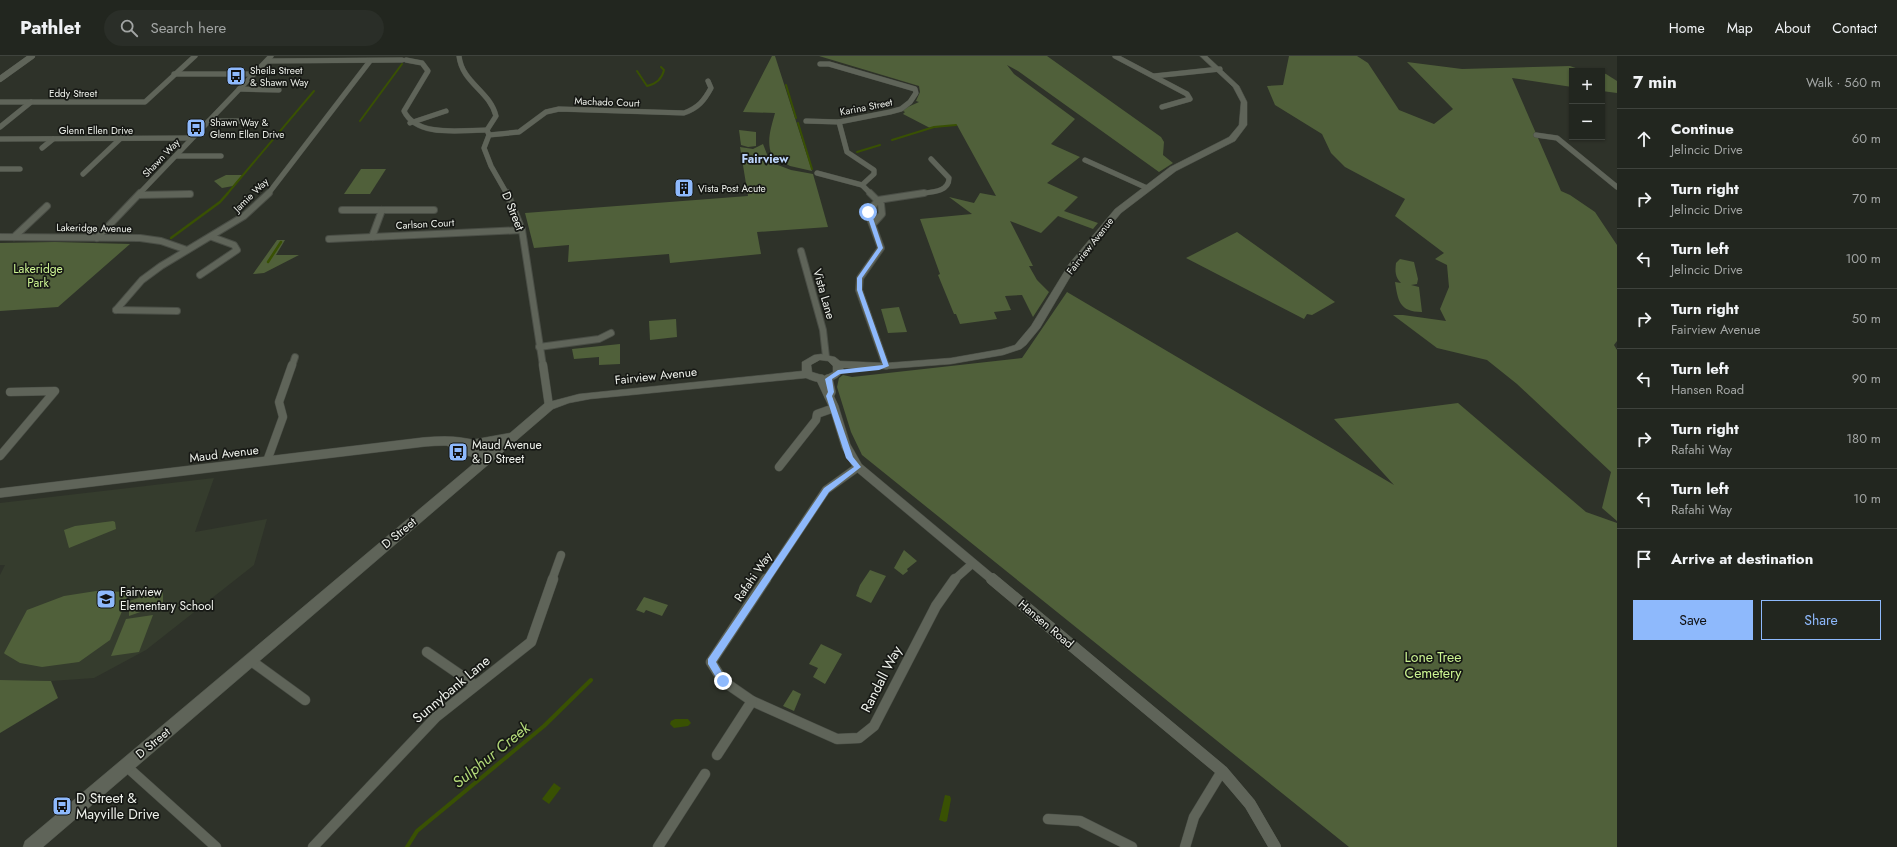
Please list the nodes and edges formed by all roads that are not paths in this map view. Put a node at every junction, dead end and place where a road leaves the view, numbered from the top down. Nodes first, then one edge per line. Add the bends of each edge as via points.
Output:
1 (32, 56) edge
2 (194, 56) edge
3 (271, 56) edge
4 (1115, 56) edge
5 (1203, 56) edge
6 (459, 58) edge
7 (266, 61) junction
8 (370, 61) junction
9 (820, 64) dead end
10 (1220, 70) junction
11 (174, 74) junction
12 (254, 74) junction
13 (1154, 76) junction
14 (0, 80) edge
15 (708, 81) dead end
16 (239, 89) junction
17 (279, 90) dead end
18 (0, 102) edge
19 (31, 102) junction
20 (1162, 107) dead end
21 (446, 111) dead end
22 (209, 121) junction
23 (251, 121) dead end
24 (806, 121) dead end
25 (410, 122) junction
26 (839, 122) junction
27 (0, 127) edge
28 (488, 133) junction
29 (1536, 135) dead end
30 (120, 138) junction
31 (192, 138) junction
32 (0, 139) edge
33 (53, 139) junction
34 (42, 148) dead end
35 (176, 156) junction
36 (221, 156) dead end
37 (931, 159) dead end
38 (1085, 160) dead end
39 (0, 169) edge
40 (20, 169) dead end
41 (817, 173) dead end
42 (83, 174) dead end
43 (862, 186) junction
44 (1617, 187) edge
45 (1147, 188) junction
46 (190, 194) dead end
47 (138, 195) junction
48 (878, 200) junction
49 (47, 206) dead end
50 (871, 208) junction
51 (882, 209) junction
52 (342, 210) dead end
53 (382, 210) junction
54 (434, 210) dead end
55 (873, 224) junction
56 (522, 230) junction
57 (0, 237) edge
58 (212, 237) junction
59 (372, 237) junction
60 (14, 238) junction
61 (97, 238) junction
62 (329, 239) dead end
63 (187, 250) junction
64 (801, 251) dead end
65 (200, 275) dead end
66 (177, 311) dead end
67 (611, 333) dead end
68 (540, 347) junction
69 (295, 357) dead end
70 (822, 357) junction
71 (886, 366) junction
72 (838, 368) junction
73 (807, 371) junction
74 (825, 379) junction
75 (10, 392) dead end
76 (549, 406) junction
77 (834, 408) junction
78 (514, 435) junction
79 (450, 442) junction
80 (475, 444) junction
81 (493, 453) junction
82 (0, 456) edge
83 (267, 461) junction
84 (779, 467) dead end
85 (858, 467) junction
86 (0, 493) edge
87 (561, 554) dead end
88 (973, 563) junction
89 (427, 652) dead end
90 (250, 660) junction
91 (475, 685) junction
92 (304, 700) dead end
93 (752, 701) junction
94 (717, 755) dead end
95 (126, 766) junction
96 (1222, 771) junction
97 (705, 774) dead end
98 (1048, 819) dead end
99 (30, 847) edge
100 (216, 847) edge
101 (313, 847) edge
102 (658, 847) edge
103 (1132, 847) edge
104 (1185, 847) edge
105 (1275, 847) edge

1 - 14 street
2 - 11 street
3 - 7 street, Shawn Way
4 - 13 street
5 - 10 main road, Fairview Avenue
6 - 28 street via 460,68 495,108 496,116
7 - 8 street
7 - 12 street, Shawn Way
8 - 25 street via 404,60 427,67 428,71 404,111
8 - 58 street, Jamie Way via 270,192 244,216
9 - 26 street, Karina Street via 829,64 915,89 916,93 910,102 901,109
10 - 13 street
10 - 45 main road, Fairview Avenue via 1236,86 1244,102 1243,125 1232,139 1173,169
11 - 12 street
11 - 19 street, Eddy Street via 145,102
12 - 16 street, Shawn Way
13 - 20 street via 1187,94 1190,99
15 - 28 street, Machado Court via 711,88 704,102 698,108 684,113 559,109 546,112 519,132
16 - 17 street
16 - 22 street, Shawn Way
18 - 19 street, Eddy Street
19 - 27 street
21 - 25 street
22 - 23 street
22 - 31 street, Shawn Way
24 - 26 street, Karina Street
25 - 28 street, Machado Court via 431,129
26 - 43 street via 848,152 874,170 874,174
28 - 56 street, D Street via 484,148
29 - 44 street via 1557,138
30 - 31 street, Glenn Ellen Drive
30 - 33 street, Glenn Ellen Drive
30 - 42 street
31 - 35 street, Shawn Way
32 - 33 street, Glenn Ellen Drive
33 - 34 street
35 - 36 street
35 - 47 street, Shawn Way
37 - 48 street via 949,178 950,184 946,188
38 - 45 street
39 - 40 street
41 - 43 street
43 - 48 street
45 - 71 main road, Fairview Avenue via 1118,211 1102,228 1072,266 1032,333 1018,347 980,357
46 - 47 street
47 - 61 street, Shawn Way
48 - 50 street
48 - 51 street
49 - 60 street
50 - 51 street
50 - 55 street via 868,212
51 - 55 street via 882,214
52 - 53 street
53 - 54 street
53 - 59 street
55 - 71 street via 880,248 860,278 860,290
56 - 59 street, Carlson Court
56 - 68 street, D Street
57 - 60 street, Lakeridge Avenue
58 - 63 street, Jamie Way
58 - 65 street via 234,245 237,250
59 - 62 street, Carlson Court
60 - 61 street, Lakeridge Avenue
61 - 63 street, Lakeridge Avenue via 140,238
63 - 66 street, Jamie Way via 142,280 116,310
64 - 70 street, Vista Lane via 823,330
67 - 68 street via 599,339
68 - 76 street, D Street
69 - 83 street via 278,402 283,418
70 - 72 main road via 833,360
70 - 73 main road via 809,361
71 - 72 main road, Fairview Avenue
72 - 74 main road
73 - 74 main road
73 - 76 main road, Fairview Avenue via 580,398 560,401
74 - 77 street, Hansen Road via 825,392
75 - 82 street via 54,391
76 - 78 main road, D Street
77 - 84 street via 817,414 816,420
77 - 85 street, Hansen Road via 850,458
78 - 80 main road
78 - 81 main road, D Street
79 - 80 street, Maud Avenue via 462,440
79 - 81 street, Maud Avenue via 456,447 478,455
79 - 83 street, Maud Avenue via 424,442
80 - 81 street, Maud Avenue
81 - 90 main road, D Street
83 - 86 street, Maud Avenue
85 - 88 street, Hansen Road
85 - 93 street, Rafahi Way via 826,490 711,662 723,681
87 - 91 street, Sunnybank Lane via 531,642
88 - 93 street, Randall Way via 951,583 936,606 874,726 859,738 837,739
88 - 96 street, Hansen Road
89 - 91 street
90 - 92 street
90 - 95 main road, D Street
91 - 101 street, Sunnybank Lane via 436,717
93 - 94 street
95 - 99 main road, D Street
95 - 100 street
96 - 104 street via 1194,817
96 - 105 street, Hansen Road via 1250,804
97 - 102 street
98 - 103 street via 1080,821

